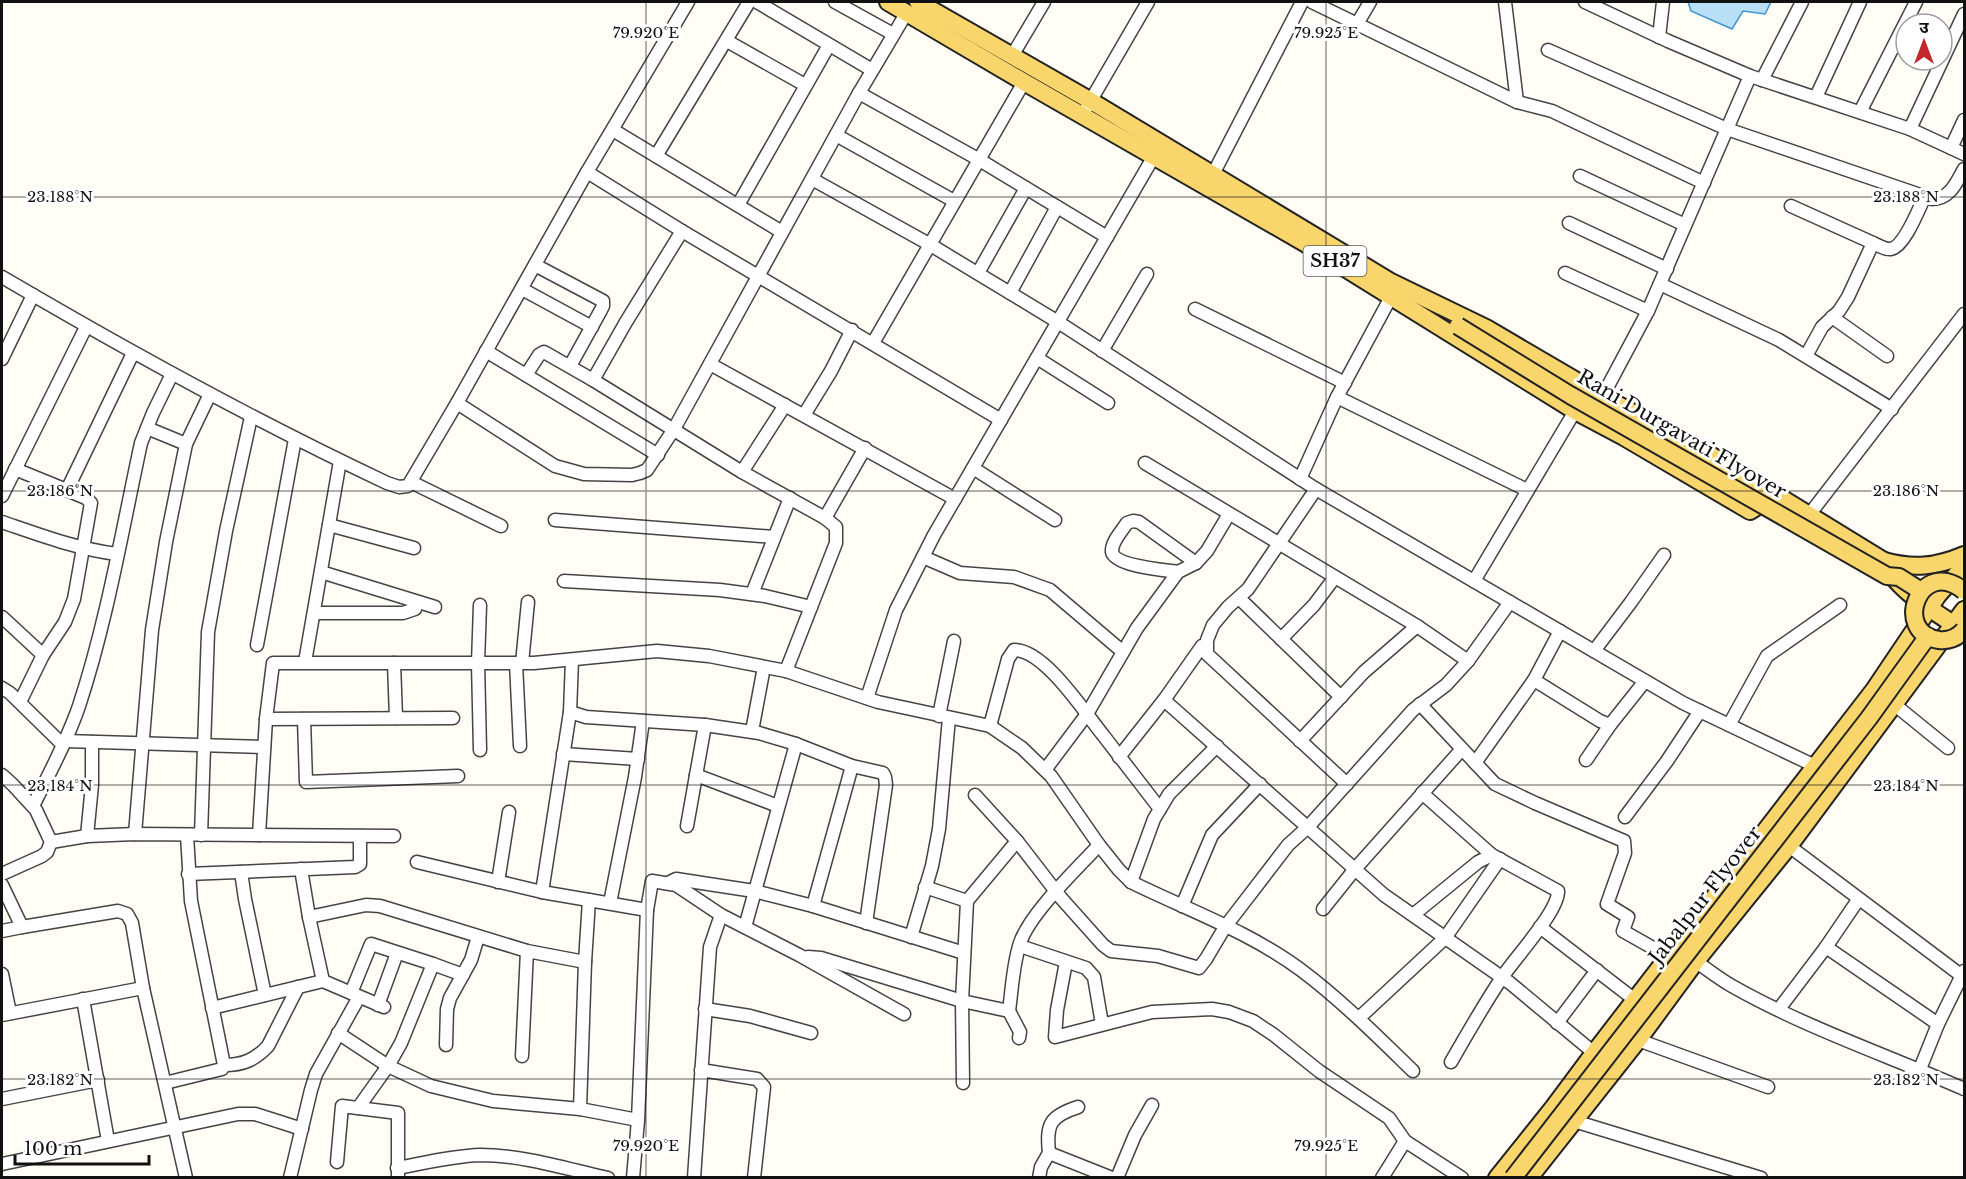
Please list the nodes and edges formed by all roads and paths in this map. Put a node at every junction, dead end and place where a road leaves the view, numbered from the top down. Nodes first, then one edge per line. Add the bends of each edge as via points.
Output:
1 (688, 2) edge
2 (749, 2) edge
3 (757, 2) edge
4 (835, 2) edge
5 (888, 2) edge
6 (1044, 2) edge
7 (1148, 2) edge
8 (1302, 2) edge
9 (1312, 2) edge
10 (1370, 2) edge
11 (1505, 2) edge
12 (1585, 2) edge
13 (1662, 2) edge
14 (1802, 2) edge
15 (1860, 2) edge
16 (1916, 2) edge
17 (1605, 6) edge
18 (913, 7) edge
19 (1965, 14) edge
20 (1357, 24) junction
21 (893, 34) junction
22 (1659, 37) junction
23 (727, 41) junction
24 (829, 45) junction
25 (1548, 50) dead end
26 (1012, 56) junction
27 (872, 70) junction
28 (1756, 78) junction
29 (1024, 82) junction
30 (805, 85) junction
31 (859, 93) junction
32 (1816, 97) junction
33 (1517, 102) junction
34 (1087, 108) junction
35 (1860, 112) junction
36 (1965, 120) edge
37 (1727, 129) junction
38 (1910, 129) junction
39 (612, 130) junction
40 (836, 135) junction
41 (1951, 148) junction
42 (1965, 154) edge
43 (656, 156) junction
44 (1154, 156) junction
45 (978, 159) junction
46 (1965, 169) edge
47 (587, 172) junction
48 (1580, 176) dead end
49 (812, 179) junction
50 (1210, 181) junction
51 (1704, 183) junction
52 (1026, 188) junction
53 (1925, 196) junction
54 (954, 201) junction
55 (738, 205) junction
56 (1791, 206) dead end
57 (1057, 207) junction
58 (1569, 223) dead end
59 (1685, 225) junction
60 (682, 231) junction
61 (782, 232) junction
62 (1107, 237) junction
63 (1873, 243) junction
64 (929, 244) junction
65 (535, 265) junction
66 (1667, 269) junction
67 (978, 273) junction
68 (1565, 273) dead end
69 (1147, 274) dead end
70 (2, 277) edge
71 (758, 277) junction
72 (1660, 284) junction
73 (522, 289) junction
74 (1010, 293) junction
75 (33, 295) junction
76 (1392, 295) junction
77 (1442, 306) junction
78 (1194, 309) dead end
79 (1648, 311) junction
80 (1965, 314) edge
81 (1832, 317) junction
82 (1428, 319) junction
83 (1058, 322) junction
84 (1458, 326) junction
85 (86, 327) junction
86 (592, 327) junction
87 (852, 330) junction
88 (873, 343) junction
89 (486, 351) junction
90 (1102, 351) junction
91 (133, 353) junction
92 (1806, 356) junction
93 (1887, 356) dead end
94 (1037, 358) junction
95 (2, 359) edge
96 (710, 364) junction
97 (570, 366) junction
98 (172, 374) junction
99 (526, 375) junction
100 (593, 380) junction
101 (1345, 383) junction
102 (210, 394) junction
103 (1602, 396) junction
104 (1337, 397) junction
105 (457, 403) junction
106 (1108, 403) dead end
107 (785, 405) junction
108 (1892, 409) junction
109 (1575, 411) junction
110 (804, 415) junction
111 (251, 417) junction
112 (1001, 420) junction
113 (1591, 420) junction
114 (147, 428) junction
115 (674, 429) junction
116 (295, 439) junction
117 (186, 444) junction
118 (865, 448) junction
119 (658, 454) junction
120 (340, 461) junction
121 (1145, 464) dead end
122 (973, 468) junction
123 (15, 469) junction
124 (742, 472) junction
125 (1300, 479) junction
126 (411, 482) junction
127 (1316, 489) junction
128 (67, 490) junction
129 (1527, 490) junction
130 (1776, 495) junction
131 (2, 496) edge
132 (789, 498) junction
133 (955, 499) junction
134 (1229, 514) junction
135 (1809, 515) junction
136 (825, 518) junction
137 (555, 520) dead end
138 (1055, 520) dead end
139 (2, 522) edge
140 (329, 525) junction
141 (501, 526) dead end
142 (774, 537) junction
143 (1280, 545) junction
144 (82, 548) junction
145 (414, 549) dead end
146 (117, 554) junction
147 (1664, 555) dead end
148 (1965, 555) edge
149 (923, 557) junction
150 (1196, 563) junction
151 (1965, 566) edge
152 (1886, 568) junction
153 (321, 572) junction
154 (1179, 572) junction
155 (1335, 578) junction
156 (1474, 580) junction
157 (564, 581) dead end
158 (1965, 591) edge
159 (752, 594) junction
160 (1239, 598) junction
161 (1926, 599) junction
162 (417, 602) junction
163 (528, 602) dead end
164 (1510, 602) junction
165 (480, 605) dead end
166 (1840, 605) dead end
167 (435, 607) dead end
168 (811, 607) junction
169 (314, 613) junction
170 (2, 617) edge
171 (1963, 620) edge
172 (1417, 626) junction
173 (1560, 631) junction
174 (1928, 636) junction
175 (1281, 639) junction
176 (954, 641) dead end
177 (257, 645) dead end
178 (1202, 646) dead end
179 (1594, 651) junction
180 (1123, 652) junction
181 (43, 655) junction
182 (572, 660) junction
183 (1468, 661) junction
184 (305, 662) junction
185 (394, 663) junction
186 (478, 663) junction
187 (519, 663) junction
188 (764, 667) junction
189 (786, 671) junction
190 (1534, 680) junction
191 (1644, 681) junction
192 (2, 688) edge
193 (1341, 697) junction
194 (867, 698) junction
195 (1164, 700) junction
196 (20, 702) junction
197 (1420, 704) junction
198 (1895, 705) junction
199 (1700, 711) junction
200 (570, 712) junction
201 (1087, 714) junction
202 (944, 717) junction
203 (396, 718) junction
204 (453, 718) dead end
205 (266, 719) junction
206 (304, 719) junction
207 (643, 721) junction
208 (705, 724) junction
209 (1729, 724) junction
210 (1610, 725) junction
211 (990, 726) junction
212 (752, 731) junction
213 (1300, 741) junction
214 (92, 742) junction
215 (64, 743) junction
216 (143, 744) junction
217 (203, 744) junction
218 (796, 744) junction
219 (520, 746) dead end
220 (1217, 746) junction
221 (264, 747) junction
222 (1948, 748) dead end
223 (1462, 749) junction
224 (480, 750) dead end
225 (563, 754) junction
226 (1119, 757) junction
227 (638, 759) junction
228 (1586, 760) dead end
229 (1475, 763) junction
230 (852, 766) junction
231 (1815, 766) junction
232 (1045, 770) junction
233 (696, 775) junction
234 (2, 776) edge
235 (458, 776) dead end
236 (1260, 784) junction
237 (1347, 784) junction
238 (1422, 794) junction
239 (975, 795) dead end
240 (33, 806) junction
241 (778, 806) junction
242 (1160, 809) junction
243 (509, 812) dead end
244 (1625, 817) dead end
245 (687, 826) dead end
246 (1308, 827) junction
247 (135, 834) junction
248 (187, 834) junction
249 (201, 835) junction
250 (259, 835) junction
251 (87, 836) junction
252 (360, 836) junction
253 (394, 836) dead end
254 (1017, 841) junction
255 (51, 842) junction
256 (1099, 845) junction
257 (1789, 846) junction
258 (1497, 857) junction
259 (417, 862) dead end
260 (302, 869) junction
261 (1354, 869) junction
262 (241, 872) junction
263 (2, 874) edge
264 (188, 874) junction
265 (498, 882) junction
266 (669, 882) junction
267 (1131, 882) junction
268 (2, 885) edge
269 (925, 887) junction
270 (754, 891) junction
271 (1056, 891) junction
272 (542, 892) junction
273 (589, 900) junction
274 (1858, 900) junction
275 (967, 901) junction
276 (609, 903) junction
277 (813, 906) junction
278 (1182, 906) junction
279 (1323, 909) dead end
280 (647, 910) junction
281 (721, 915) junction
282 (1413, 915) junction
283 (309, 917) junction
284 (866, 923) junction
285 (22, 927) junction
286 (745, 927) junction
287 (1225, 927) junction
288 (1540, 927) junction
289 (2, 931) edge
290 (478, 937) junction
291 (911, 937) junction
292 (1445, 938) junction
293 (1020, 946) junction
294 (1826, 947) junction
295 (527, 951) junction
296 (397, 953) junction
297 (964, 953) junction
298 (1673, 953) junction
299 (803, 957) junction
300 (1696, 961) junction
301 (585, 962) junction
302 (1066, 962) junction
303 (433, 964) junction
304 (1597, 970) junction
305 (2, 974) edge
306 (1963, 974) edge
307 (463, 975) junction
308 (1501, 977) junction
309 (324, 981) junction
310 (298, 987) junction
311 (143, 988) junction
312 (266, 995) junction
313 (355, 995) junction
314 (83, 999) junction
315 (1635, 1000) junction
316 (962, 1001) junction
317 (212, 1008) junction
318 (705, 1009) junction
319 (1779, 1009) junction
320 (1009, 1011) junction
321 (6, 1014) edge
322 (904, 1014) dead end
323 (1359, 1018) junction
324 (1557, 1023) junction
325 (1102, 1024) junction
326 (1938, 1024) junction
327 (338, 1033) junction
328 (811, 1033) dead end
329 (1019, 1038) dead end
330 (1638, 1040) junction
331 (446, 1045) dead end
332 (1594, 1053) junction
333 (522, 1056) dead end
334 (1450, 1062) dead end
335 (224, 1065) junction
336 (388, 1066) junction
337 (1920, 1069) junction
338 (701, 1070) junction
339 (1413, 1071) dead end
340 (1614, 1071) junction
341 (98, 1080) junction
342 (165, 1083) junction
343 (963, 1083) dead end
344 (1768, 1087) dead end
345 (1965, 1089) edge
346 (2, 1099) edge
347 (1152, 1105) dead end
348 (1078, 1107) dead end
349 (358, 1108) junction
350 (580, 1109) junction
351 (638, 1120) junction
352 (1574, 1120) junction
353 (175, 1126) junction
354 (302, 1129) junction
355 (108, 1141) junction
356 (1405, 1141) junction
357 (1049, 1153) junction
358 (337, 1162) dead end
359 (2, 1164) edge
360 (397, 1173) edge
361 (1742, 1175) edge
362 (1117, 1177) edge
363 (186, 1178) edge
364 (290, 1178) edge
365 (609, 1178) edge
366 (633, 1178) edge
367 (694, 1178) edge
368 (754, 1178) edge
369 (1039, 1178) edge
370 (1382, 1178) edge
371 (1462, 1178) edge
372 (1497, 1178) edge
373 (1513, 1178) edge
374 (1529, 1178) edge
375 (1761, 1178) edge

1 - 39 street
2 - 23 street
3 - 24 street
4 - 21 street
5 - 18 main road, SH37
6 - 26 street
7 - 34 street
8 - 50 street
9 - 20 street
10 - 20 street
11 - 33 street
12 - 17 street
13 - 22 street
14 - 28 street
15 - 32 street
16 - 35 street
17 - 22 street
18 - 21 street
18 - 26 main road
18 - 29 main road, SH37
19 - 38 street
20 - 33 street
21 - 27 street
22 - 28 street
23 - 30 street
23 - 43 street
24 - 27 street
24 - 30 street
25 - 37 street
26 - 34 main road
27 - 31 street
28 - 32 street
28 - 37 street
29 - 34 main road, SH37
29 - 45 street
30 - 55 street
31 - 40 street
31 - 45 street
32 - 35 street
33 - 51 street via 1551,111
34 - 44 main road, SH37
34 - 50 main road
35 - 38 street
36 - 41 street
37 - 51 street
37 - 53 street
38 - 41 street
39 - 43 street
39 - 47 street
40 - 49 street
40 - 54 street
41 - 42 street
43 - 55 street
44 - 50 main road, SH37
44 - 62 street
45 - 52 street
45 - 54 street
46 - 53 street via 1945,197
47 - 60 street
47 - 65 street
48 - 59 street
49 - 61 street
49 - 64 street
50 - 76 main road, SH37
50 - 77 main road via 1391,282
51 - 59 street
52 - 57 street
52 - 67 street
53 - 63 street via 1898,245 1892,249
54 - 64 street
55 - 61 street
56 - 63 street
57 - 62 street
57 - 74 street
58 - 66 street
59 - 66 street
60 - 71 street
60 - 100 street
61 - 71 street
62 - 83 street
63 - 81 street via 1848,297
64 - 67 street
64 - 88 street
65 - 73 street
65 - 86 street via 603,301
66 - 72 street
67 - 74 street
68 - 79 street
69 - 90 street
70 - 75 street
71 - 87 street
71 - 96 street
72 - 79 street
72 - 92 street
73 - 86 street
73 - 89 street
74 - 83 street
75 - 85 street
75 - 95 street
76 - 82 main road, SH37
76 - 101 street
77 - 84 main road, Rani Durgavati Flyover
77 - 103 main road
78 - 101 street
79 - 103 street
80 - 108 street
81 - 92 street
81 - 93 street
82 - 84 main road, Rani Durgavati Flyover
82 - 109 main road, SH37
83 - 90 street
83 - 94 street
84 - 152 main road, Rani Durgavati Flyover, bridge via 1570,395
85 - 91 street
85 - 123 street
86 - 97 street
87 - 88 street
87 - 110 street
88 - 112 street
89 - 99 street
89 - 105 street
90 - 125 street
91 - 98 street
91 - 128 street
92 - 108 street
94 - 106 street
94 - 112 street
96 - 107 street
96 - 115 street
97 - 99 street via 544,352
97 - 100 street
98 - 102 street
98 - 114 street
99 - 119 street
100 - 115 street
101 - 104 street
102 - 111 street
102 - 117 street
103 - 113 street
103 - 130 main road
104 - 125 street
104 - 129 street
105 - 119 street via 555,466 572,472 632,475 647,470
105 - 126 street
107 - 110 street
107 - 124 street
108 - 135 street
109 - 113 main road, SH37
109 - 129 street
110 - 118 street
111 - 116 street
111 - 217 street via 208,632
112 - 122 street
113 - 130 main road, SH37 via 1750,512
114 - 117 street
114 - 146 street
115 - 119 street
115 - 124 street
116 - 120 street
116 - 177 street
117 - 216 street via 152,630
118 - 133 street
118 - 136 street
120 - 126 street via 399,488
120 - 140 street
121 - 134 street
122 - 133 street
122 - 138 street
123 - 128 street
123 - 131 street
124 - 132 street
125 - 127 street
126 - 141 street
127 - 143 street
127 - 156 street
128 - 144 street via 91,503
129 - 156 street
130 - 135 main road
132 - 136 street
132 - 142 street
133 - 149 street
134 - 143 street
134 - 150 street via 1208,551
135 - 152 main road
136 - 168 street via 836,527 836,543
137 - 142 street
139 - 144 street
140 - 145 street
140 - 153 street
142 - 159 street
143 - 155 street
143 - 160 street
144 - 146 street
144 - 181 street via 74,599 65,622
146 - 215 street via 101,633
147 - 179 street
148 - 152 main road via 1922,567
149 - 180 street via 960,573 1014,577 1050,590
149 - 194 street via 896,610
150 - 154 street
150 - 154 street via 1139,522 1127,523 1114,542 1114,557 1121,562
151 - 161 main road
152 - 161 main road, Rani Durgavati Flyover, bridge
153 - 162 street
153 - 169 street
154 - 180 street
155 - 172 street
155 - 175 street
156 - 164 street
157 - 159 street
158 - 161 main road, bridge via 1949,582 1939,582 1930,585
159 - 168 street
160 - 175 street
160 - 213 street via 1213,625 1207,654
161 - 171 main road, Rani Durgavati Flyover
161 - 174 main road, bridge via 1914,609 1919,627
161 - 231 main road via 1874,690
162 - 167 street
162 - 169 street via 415,609 403,613
163 - 187 street
164 - 173 street
164 - 183 street
165 - 186 street
166 - 209 street via 1767,656
168 - 189 street
169 - 184 street
170 - 181 street
171 - 174 main road, bridge via 1953,639
171 - 198 main road
172 - 183 street
172 - 193 street
173 - 179 street
173 - 190 street
174 - 373 main road, Jabalpur Flyover, bridge via 1869,718
175 - 193 street
176 - 202 street
178 - 195 street
179 - 191 street
180 - 201 street
181 - 196 street
182 - 187 street
182 - 188 street via 657,651
182 - 200 street
183 - 197 street via 1446,685
184 - 185 street
184 - 205 street via 273,663
185 - 186 street
185 - 203 street
186 - 187 street
186 - 224 street
187 - 219 street
188 - 189 street
188 - 212 street
189 - 194 street
190 - 210 street
190 - 229 street
191 - 199 street
191 - 210 street
192 - 196 street
193 - 213 street
194 - 202 street
195 - 220 street
195 - 226 street
196 - 215 street
197 - 223 street
197 - 237 street
198 - 222 street
198 - 257 main road
199 - 209 street
199 - 244 street
200 - 207 street via 586,717
200 - 225 street
201 - 211 street via 1046,667 1014,650 1008,659
201 - 226 street
201 - 232 street
202 - 211 street
202 - 269 street via 939,829
203 - 204 street
203 - 206 street
205 - 206 street
205 - 221 street
206 - 235 street via 306,782
207 - 208 street
207 - 227 street
208 - 212 street
208 - 233 street
209 - 231 street
210 - 228 street
211 - 232 street
212 - 218 street
213 - 237 street
214 - 215 street
214 - 216 street
214 - 251 street
215 - 240 street
216 - 217 street
216 - 247 street
217 - 221 street
217 - 249 street
218 - 230 street
218 - 241 street
220 - 236 street
220 - 242 street via 1169,794
221 - 250 street
223 - 229 street
223 - 238 street
225 - 227 street
225 - 272 street
226 - 242 street
227 - 276 street
229 - 298 street via 1495,784 1624,842 1625,853 1607,904 1628,917 1623,931
230 - 277 street
230 - 284 street via 877,771 885,777
231 - 298 main road
232 - 256 street
233 - 241 street
233 - 245 street
234 - 240 street
236 - 246 street
236 - 278 street via 1212,835
237 - 246 street
238 - 258 street
238 - 261 street
239 - 254 street
240 - 255 street
241 - 270 street
242 - 267 street
243 - 265 street
246 - 261 street
246 - 287 street via 1288,845
247 - 248 street
247 - 251 street
248 - 249 street
248 - 264 street
249 - 250 street
250 - 252 street
251 - 255 street
252 - 253 street
252 - 260 street via 360,864 355,867
254 - 271 street
254 - 275 street
255 - 263 street via 42,856
256 - 267 street
256 - 271 street
257 - 274 street
257 - 300 main road
258 - 282 street via 1488,856 1478,862
258 - 288 street via 1557,891
258 - 292 street
259 - 265 street
260 - 262 street
260 - 283 street
261 - 279 street
261 - 282 street
262 - 264 street
262 - 312 street
264 - 317 street
265 - 272 street
266 - 270 street via 676,879
266 - 280 street via 652,880
266 - 281 street
267 - 278 street
268 - 285 street
269 - 275 street
269 - 291 street
270 - 277 street
270 - 286 street
271 - 287 street via 1111,951 1158,956 1199,968
271 - 293 street via 1029,925
272 - 273 street
273 - 276 street
273 - 301 street
274 - 294 street
274 - 306 street
275 - 297 street
276 - 280 street
277 - 284 street
278 - 287 street
280 - 351 street
281 - 286 street
281 - 318 street via 710,947
282 - 292 street
283 - 290 street via 366,905 380,906
283 - 309 street
284 - 291 street
285 - 289 street
285 - 311 street via 118,911 127,914
286 - 299 street
287 - 323 street via 1300,970
288 - 304 street
288 - 308 street
290 - 295 street
290 - 307 street
291 - 297 street
292 - 308 street
292 - 323 street
293 - 302 street
293 - 320 street
294 - 319 street
294 - 326 street
295 - 301 street
295 - 333 street
296 - 303 street
296 - 313 street via 371,944
296 - 313 street via 381,1006
297 - 316 street
298 - 300 street
298 - 315 main road
299 - 316 street via 821,958
299 - 322 street
300 - 319 street via 1731,986
300 - 330 main road
301 - 350 street
302 - 325 street via 1086,969 1094,977
302 - 325 street via 1055,1037
303 - 307 street
303 - 336 street via 408,1029
304 - 315 street
304 - 324 street
305 - 321 street
306 - 326 street
307 - 331 street via 447,1009
308 - 324 street
308 - 334 street
309 - 310 street
309 - 313 street
310 - 312 street
310 - 335 street via 261,1054 239,1065
311 - 314 street
311 - 342 street
312 - 317 street
313 - 327 street
314 - 321 street
314 - 341 street
315 - 332 main road
316 - 320 street
316 - 343 street
317 - 335 street
318 - 328 street via 750,1016
318 - 338 street
319 - 337 street
320 - 329 street via 1020,1032
323 - 339 street
324 - 332 street
325 - 356 street via 1152,1012 1212,1009 1237,1015 1274,1035 1389,1118
326 - 337 street
327 - 336 street
327 - 354 street via 316,1074
330 - 340 main road
330 - 344 street
332 - 340 street
332 - 372 main road
335 - 342 street via 222,1069
336 - 349 street
336 - 350 street via 431,1086 493,1101
337 - 345 street
338 - 367 street
338 - 368 street via 757,1079 764,1087
340 - 352 main road
341 - 346 street
341 - 355 street
342 - 353 street
347 - 362 street
348 - 357 street via 1060,1113 1051,1122
349 - 358 street via 342,1106
349 - 360 street via 398,1113
350 - 351 street
351 - 366 street
352 - 361 street
352 - 374 main road
353 - 354 street via 255,1114
353 - 355 street
353 - 363 street
354 - 364 street
355 - 359 street
356 - 370 street
356 - 371 street
357 - 362 street
357 - 369 street
360 - 365 street via 449,1158 479,1155 509,1157
361 - 375 street

